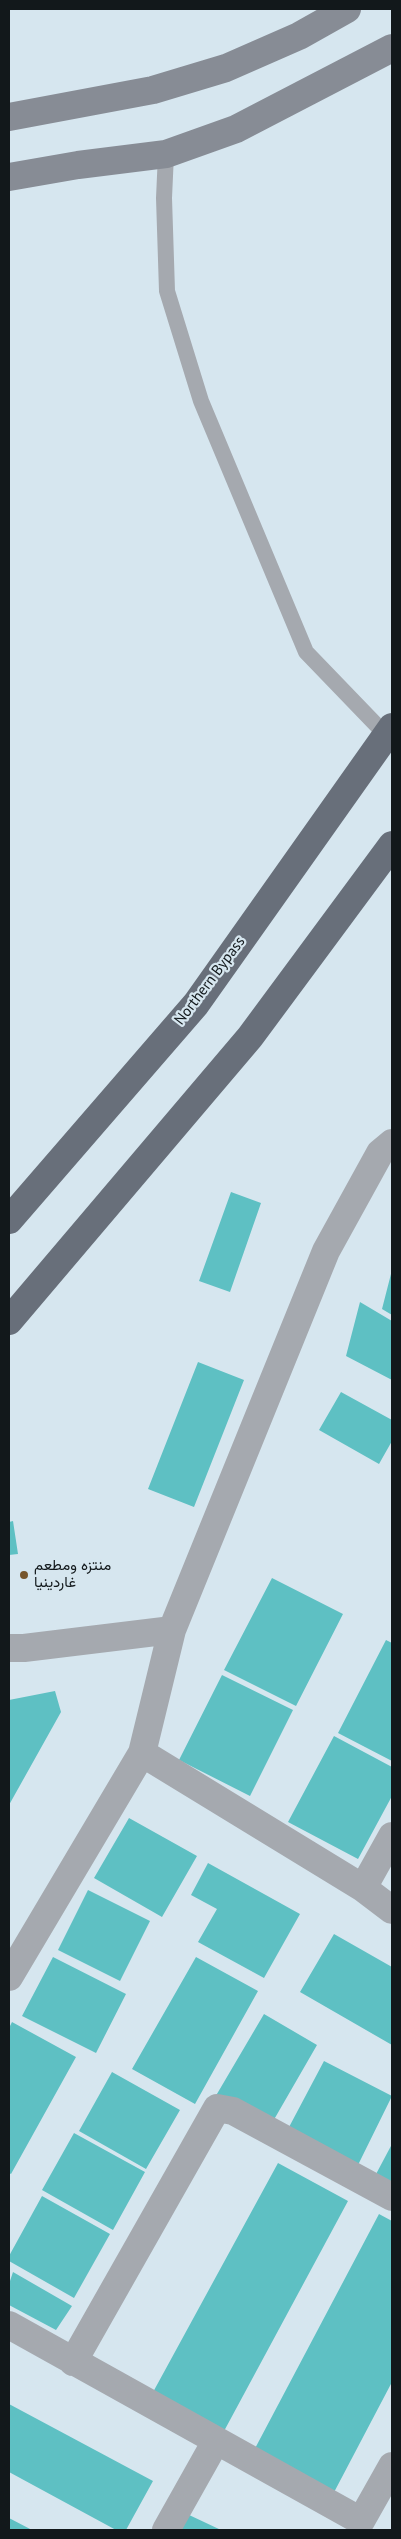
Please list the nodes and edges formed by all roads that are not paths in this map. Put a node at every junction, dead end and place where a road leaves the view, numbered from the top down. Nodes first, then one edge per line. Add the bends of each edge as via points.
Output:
1 (347, 9) edge
2 (392, 48) edge
3 (9, 118) edge
4 (166, 154) junction
5 (9, 177) edge
6 (389, 731) edge
7 (392, 845) edge
8 (392, 1144) edge
9 (9, 1220) edge
10 (9, 1321) edge
11 (172, 1630) junction
12 (9, 1648) edge
13 (142, 1753) junction
14 (392, 1836) edge
15 (363, 1888) junction
16 (392, 1910) edge
17 (9, 1977) edge
18 (392, 2197) edge
19 (9, 2325) edge
20 (73, 2362) junction
21 (216, 2441) junction
22 (392, 2466) edge
23 (369, 2526) edge
24 (166, 2530) edge

1 - 3 main road via 299,36 226,68 153,90
2 - 4 main road via 236,129
4 - 5 main road
4 - 6 lane via 167,291 200,401 306,652
6 - 9 highway, Northern Bypass via 196,1004
7 - 10 highway via 250,1038
8 - 11 street via 380,1152 326,1251
11 - 12 street
11 - 13 street
13 - 15 street
13 - 17 street
14 - 15 street
15 - 16 street
18 - 20 street via 233,2111 216,2108
19 - 20 street
20 - 21 street
21 - 23 street
21 - 24 street
22 - 23 street

